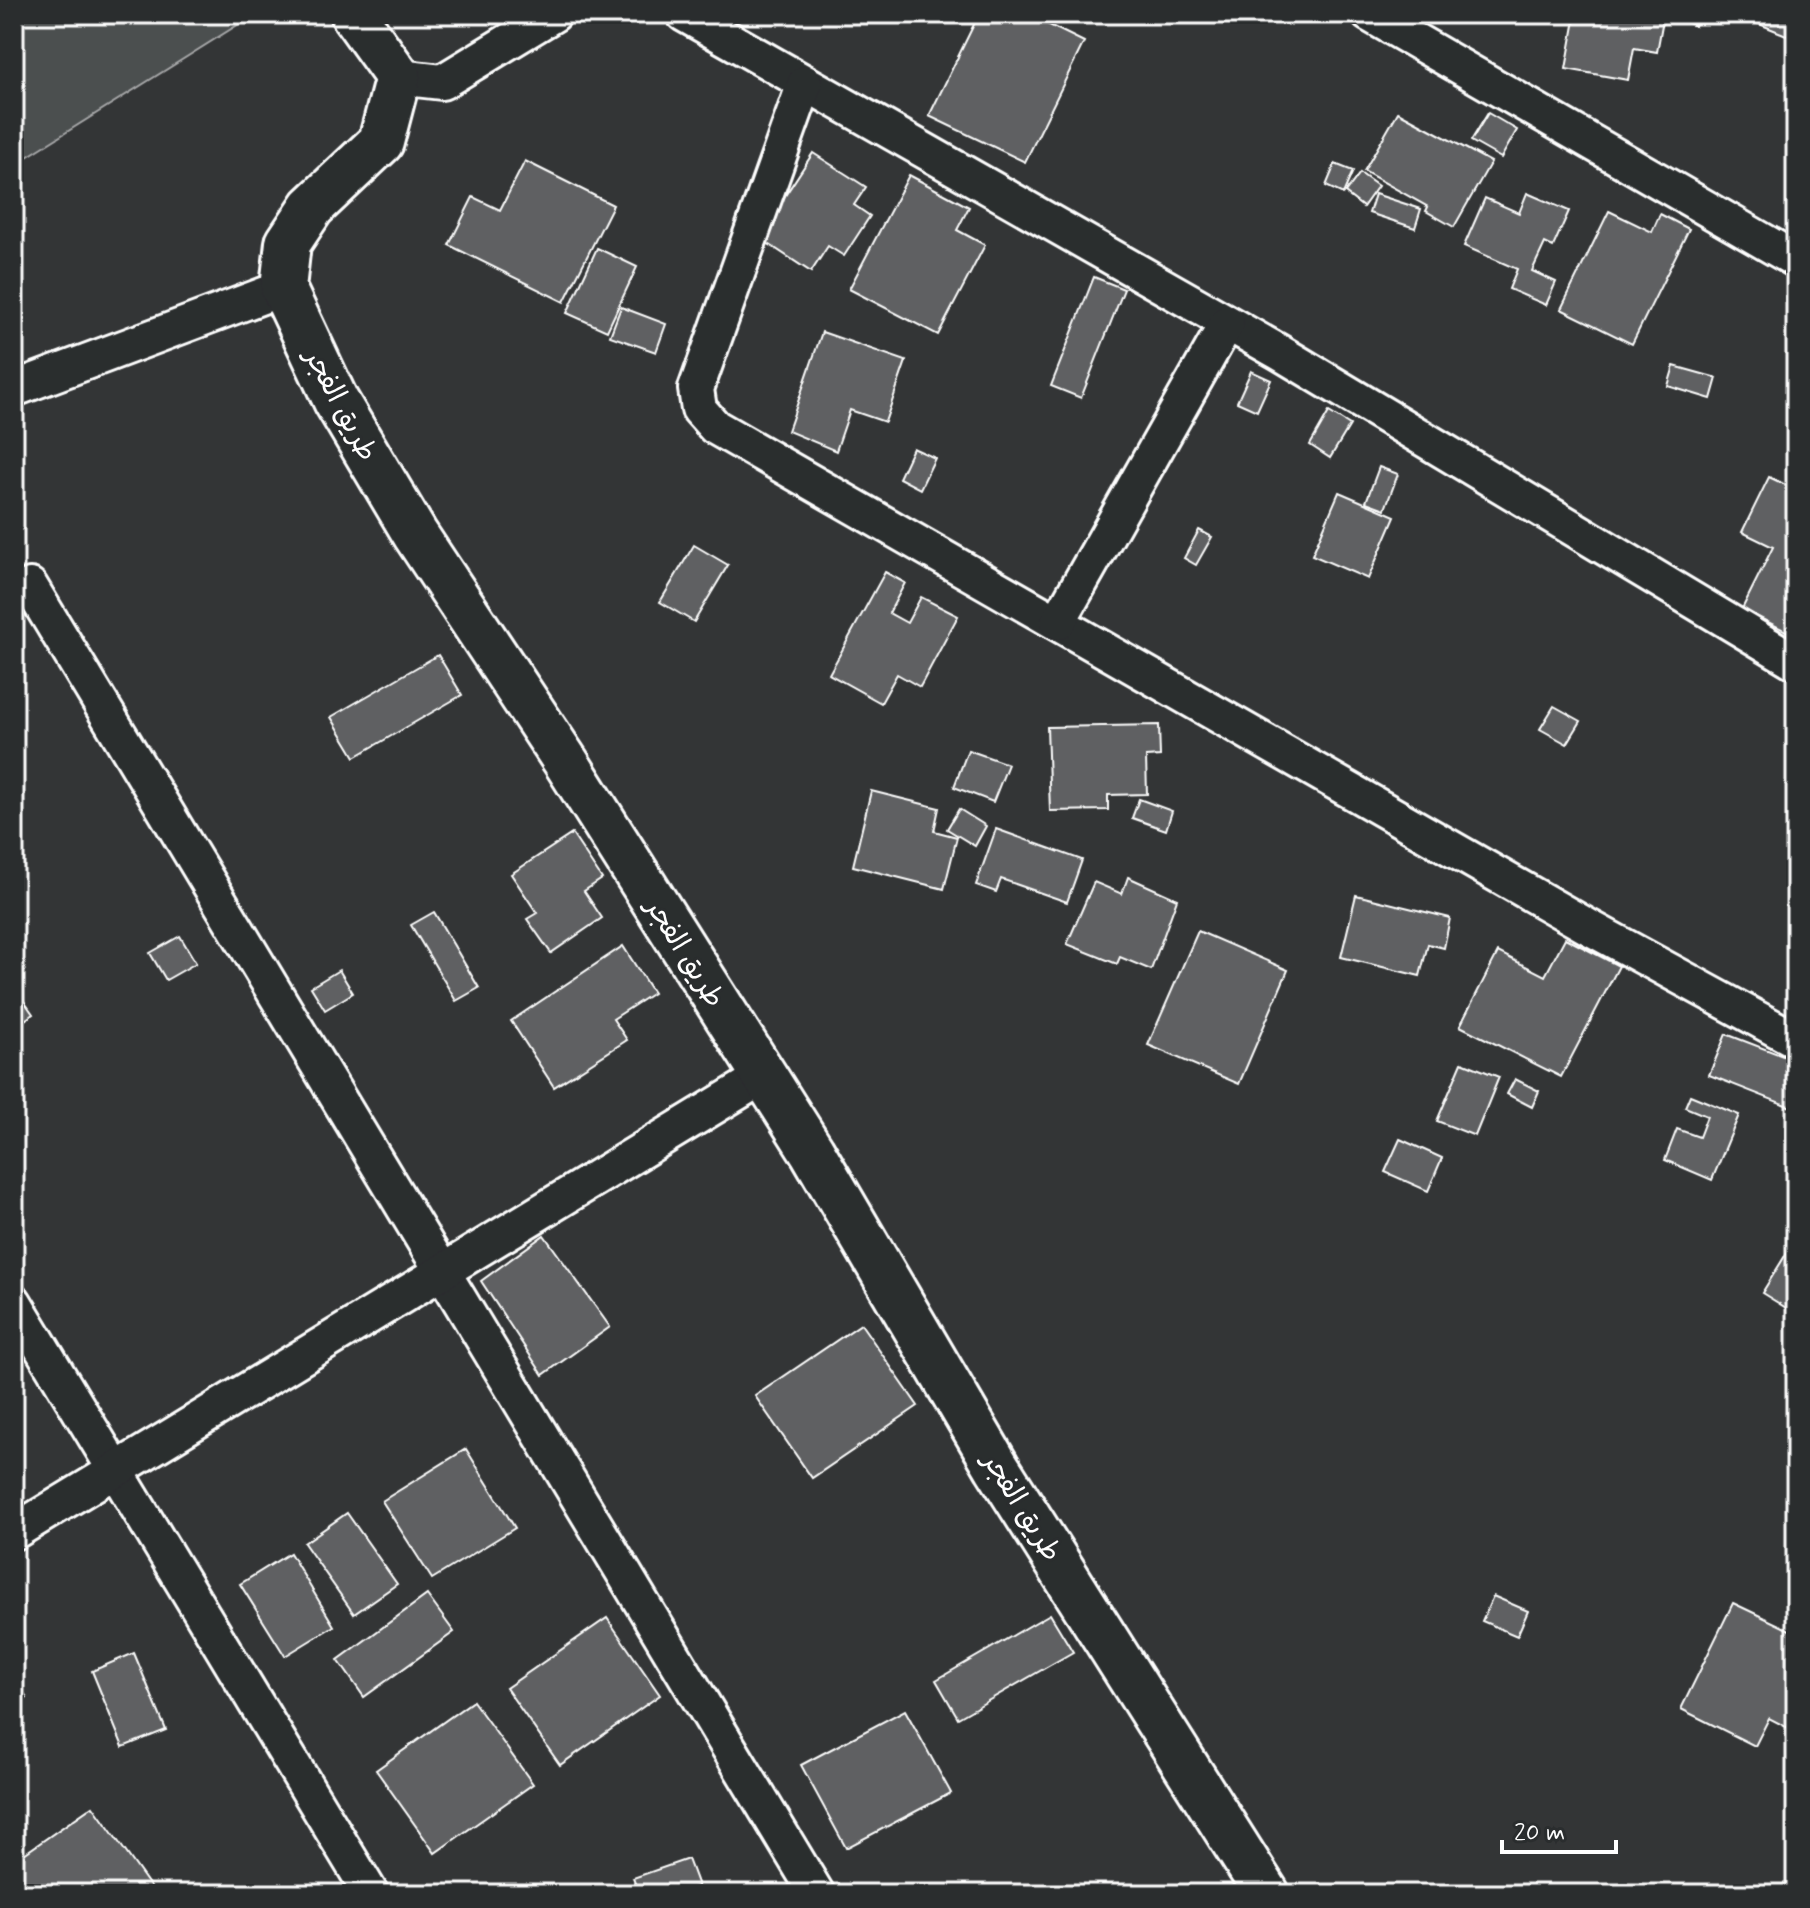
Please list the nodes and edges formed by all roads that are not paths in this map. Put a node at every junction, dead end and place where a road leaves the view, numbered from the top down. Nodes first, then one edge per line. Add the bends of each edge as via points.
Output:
1 (353, 14) edge
2 (554, 14) edge
3 (684, 14) edge
4 (1369, 14) edge
5 (398, 77) junction
6 (805, 83) junction
7 (1796, 260) edge
8 (283, 288) junction
9 (1227, 323) junction
10 (14, 389) edge
11 (30, 586) dead end
12 (1058, 622) junction
13 (1796, 662) edge
14 (1796, 1040) edge
15 (764, 1076) junction
16 (442, 1272) junction
17 (14, 1302) edge
18 (115, 1470) junction
19 (14, 1532) edge
20 (371, 1894) edge
21 (817, 1894) edge
22 (1267, 1894) edge

1 - 5 street
2 - 5 street via 442,82
3 - 6 street
4 - 7 street
5 - 8 street via 381,142 312,207 288,243
6 - 9 street
6 - 12 street via 696,389 699,409 715,427
8 - 10 street
8 - 15 street, طريق الفجر via 336,401 415,534
9 - 12 street
9 - 13 street
11 - 16 street
12 - 14 street
15 - 16 street
15 - 22 street, طريق الفجر via 997,1467
16 - 18 street
16 - 21 street
17 - 18 street
18 - 19 street
18 - 20 street

